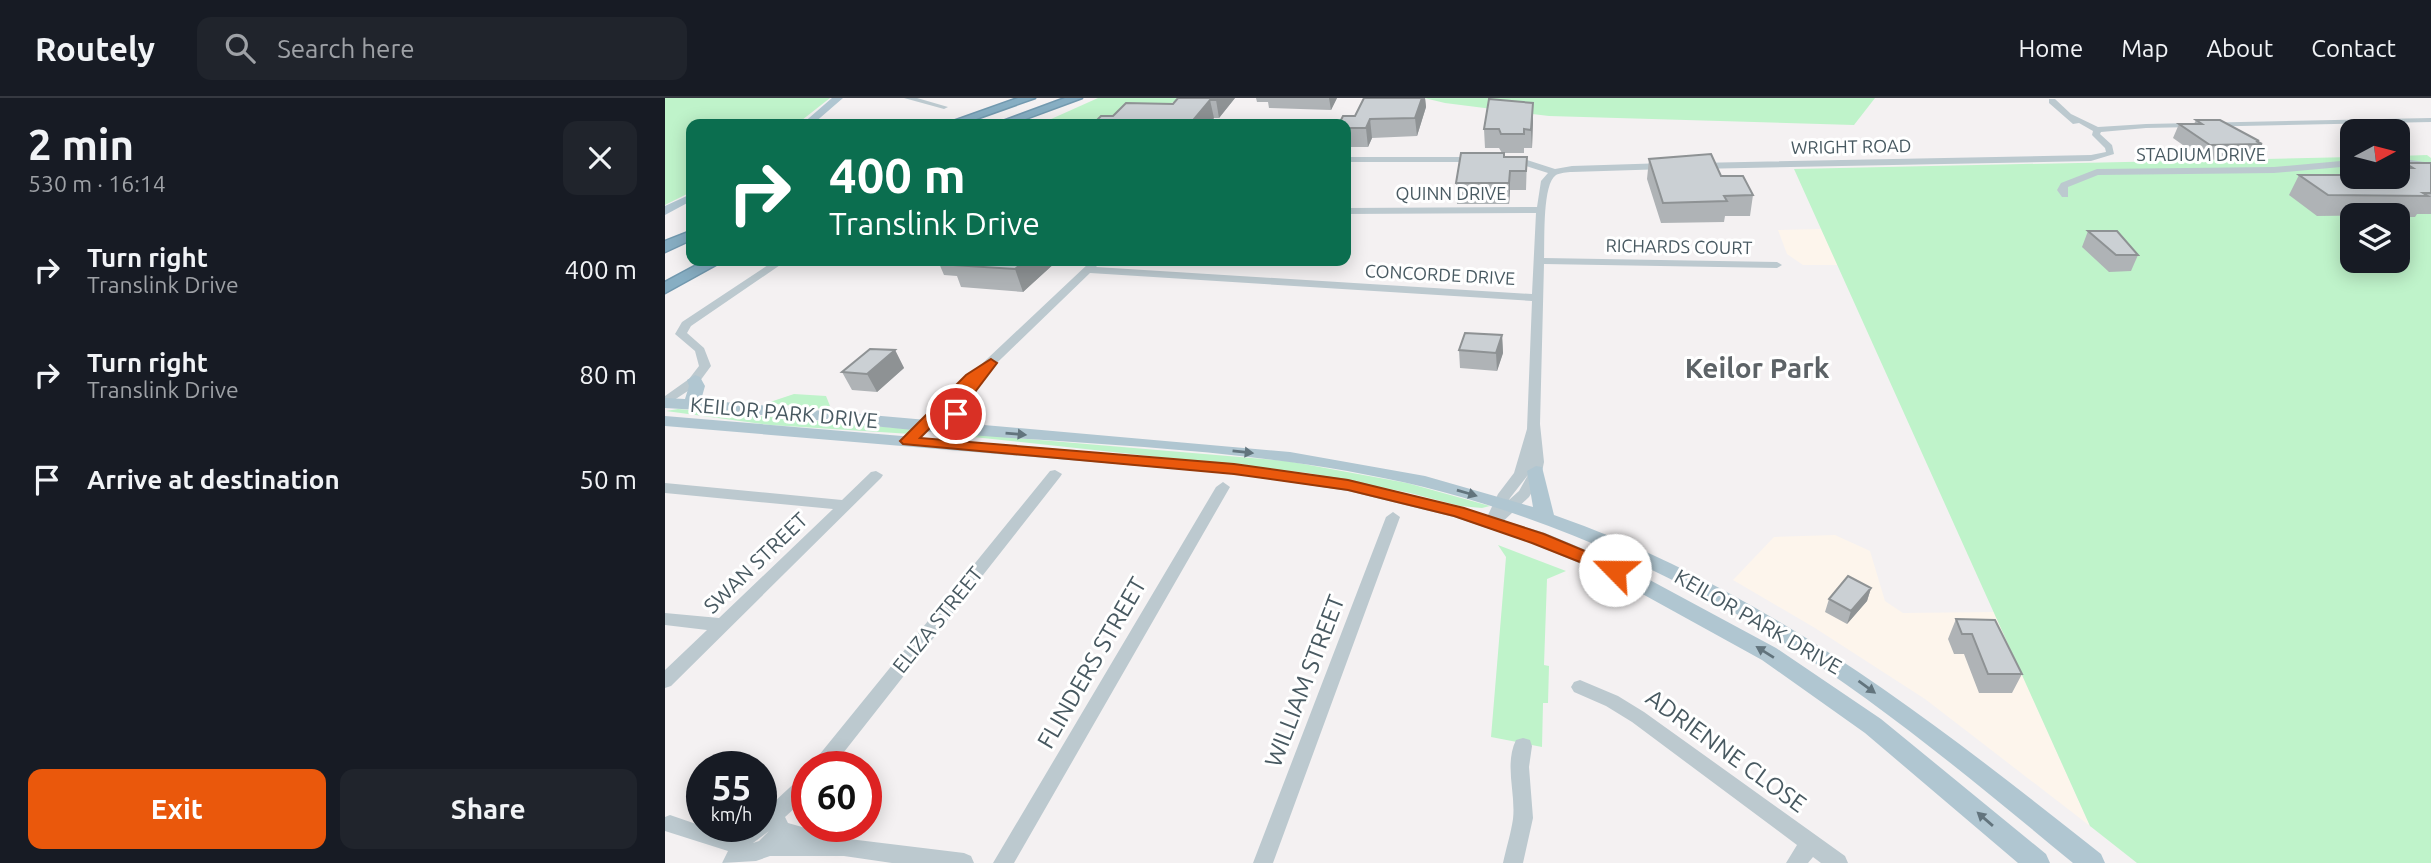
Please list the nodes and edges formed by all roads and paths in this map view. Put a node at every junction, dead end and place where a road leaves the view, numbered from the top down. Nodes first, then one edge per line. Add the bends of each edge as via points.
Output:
1 (838, 98) edge
2 (908, 98) edge
3 (1031, 98) edge
4 (1076, 98) edge
5 (2052, 101) dead end
6 (944, 107) dead end
7 (813, 119) edge
8 (966, 119) edge
9 (972, 119) edge
10 (1015, 119) edge
11 (2429, 122) edge
12 (2093, 128) junction
13 (1351, 160) edge
14 (1478, 160) junction
15 (1488, 160) edge
16 (1499, 160) edge
17 (2410, 162) edge
18 (2340, 164) edge
19 (1674, 166) edge
20 (1688, 166) edge
21 (2431, 166) edge
22 (1549, 170) junction
23 (2065, 195) dead end
24 (686, 200) edge
25 (1541, 206) junction
26 (1351, 210) edge
27 (665, 211) edge
28 (686, 225) edge
29 (665, 234) edge
30 (686, 237) edge
31 (665, 247) edge
32 (1540, 263) junction
33 (1777, 265) dead end
34 (686, 266) edge
35 (698, 266) edge
36 (773, 266) edge
37 (1091, 266) edge
38 (1087, 270) junction
39 (665, 271) edge
40 (665, 290) edge
41 (1539, 298) junction
42 (702, 355) junction
43 (991, 363) junction
44 (695, 380) junction
45 (665, 391) edge
46 (665, 403) edge
47 (692, 404) junction
48 (669, 423) edge
49 (1533, 424) junction
50 (924, 425) junction
51 (959, 429) junction
52 (908, 441) junction
53 (1536, 471) junction
54 (1055, 474) dead end
55 (876, 475) dead end
56 (1223, 487) dead end
57 (665, 488) edge
58 (846, 505) junction
59 (1506, 505) junction
60 (1393, 517) dead end
61 (1547, 519) junction
62 (1492, 523) junction
63 (665, 619) edge
64 (723, 625) junction
65 (1826, 659) junction
66 (1806, 679) junction
67 (665, 681) edge
68 (1580, 687) dead end
69 (1523, 746) dead end
70 (834, 751) edge
71 (791, 802) edge
72 (777, 816) edge
73 (668, 824) edge
74 (686, 825) edge
75 (777, 829) edge
76 (1811, 843) junction
77 (844, 847) junction
78 (748, 853) edge
79 (964, 863) edge
80 (1003, 863) edge
81 (1263, 863) edge
82 (1513, 863) edge
83 (1796, 863) edge
84 (1838, 863) edge
85 (2037, 863) edge
86 (2092, 863) edge

1 - 7 main road
2 - 6 street
3 - 8 highway
3 - 9 highway
4 - 10 highway
5 - 12 street via 2073,121
11 - 12 street
12 - 20 street, WRIGHT ROAD via 2110,154 2100,158
13 - 14 street
14 - 15 street
14 - 22 street via 1527,163
16 - 22 street via 1530,161
17 - 21 street
18 - 23 street, STADIUM DRIVE via 2231,172 2097,172 2064,185
19 - 22 street
22 - 25 street
24 - 27 main road
25 - 26 street, QUINN DRIVE
25 - 32 street
28 - 29 highway
30 - 31 highway
32 - 33 street, RICHARDS COURT
32 - 41 street
34 - 39 highway
35 - 40 highway
36 - 42 street via 686,324 681,334
37 - 38 street
38 - 41 street, CONCORDE DRIVE
38 - 43 street
41 - 49 street
42 - 44 street via 705,366
42 - 45 street via 694,369
43 - 50 street
43 - 51 street via 959,405
44 - 46 street
44 - 47 main road
46 - 47 main road, KEILOR PARK DRIVE
47 - 50 main road, KEILOR PARK DRIVE
48 - 52 main road, KEILOR PARK DRIVE
49 - 53 street
49 - 59 street via 1524,466
50 - 51 main road, KEILOR PARK DRIVE
50 - 52 main road
51 -> 59 main road, KEILOR PARK DRIVE via 1285,457 1385,473
52 - 62 main road, KEILOR PARK DRIVE via 1282,474 1391,494
53 - 59 street via 1524,494
53 - 61 main road
54 - 70 street, ELIZA STREET
55 - 58 street, SWAN STREET
56 - 80 street, FLINDERS STREET
57 - 58 street
58 - 64 street, SWAN STREET
59 - 61 main road, KEILOR PARK DRIVE
59 - 62 street
60 - 81 street, WILLIAM STREET
61 - 65 main road, KEILOR PARK DRIVE via 1687,580
66 -> 62 main road, KEILOR PARK DRIVE via 1722,626 1615,570
63 - 64 street
64 - 67 street, SWAN STREET
65 - 66 main road
65 -> 86 main road, KEILOR PARK DRIVE via 1935,738
85 -> 66 main road, KEILOR PARK DRIVE via 1873,726
68 - 76 street, ADRIENNE CLOSE via 1638,716
69 - 82 street via 1523,818
71 - 72 street
73 - 74 street
73 - 78 street
75 - 77 street
76 - 83 street
76 - 84 street, ADRIENNE CLOSE
77 - 78 street
77 - 79 street

